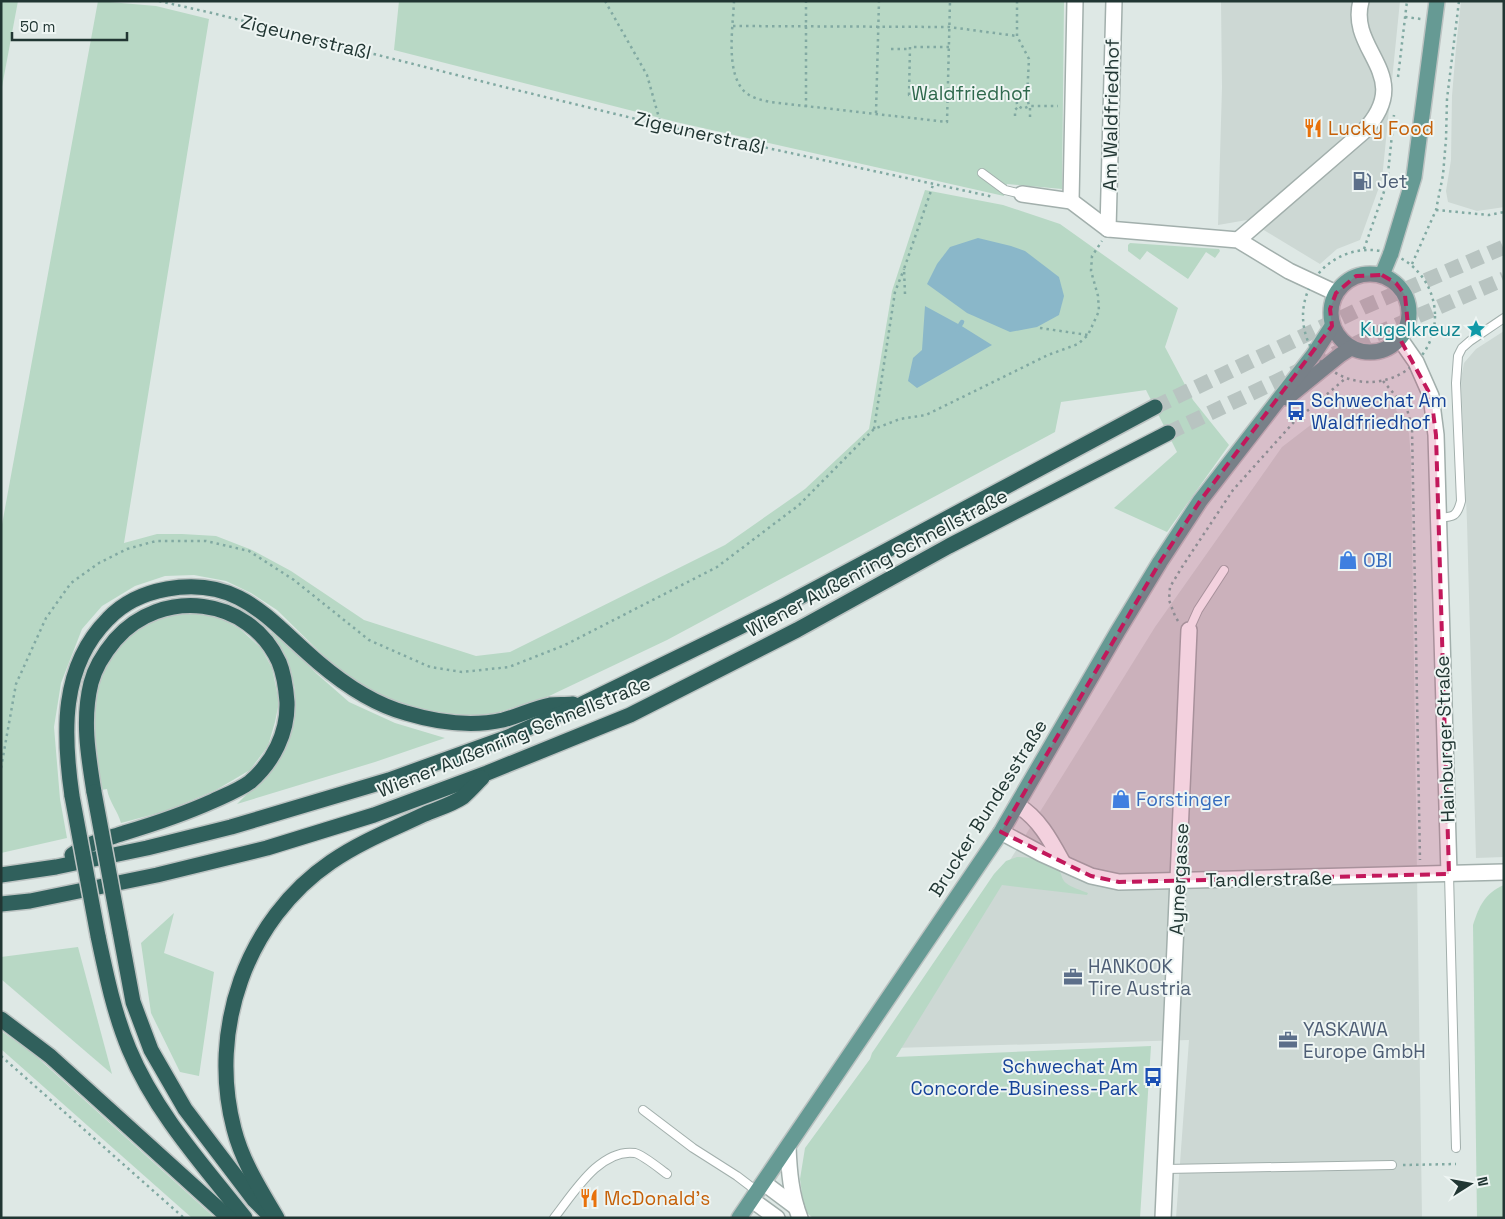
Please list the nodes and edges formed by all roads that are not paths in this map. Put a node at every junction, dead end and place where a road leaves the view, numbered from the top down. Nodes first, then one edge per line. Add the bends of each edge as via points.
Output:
1 (1075, 1) edge
2 (1114, 1) edge
3 (1361, 1) edge
4 (1437, 1) edge
5 (982, 173) dead end
6 (1022, 194) joint
7 (1071, 201) junction
8 (1108, 229) junction
9 (1238, 240) junction
10 (1382, 275) junction
11 (1336, 292) junction
12 (1504, 318) edge
13 (1332, 326) junction
14 (1400, 339) junction
15 (1351, 348) junction
16 (1155, 407) tunnel mouth
17 (1265, 416) junction
18 (1168, 433) tunnel mouth
19 (1438, 518) junction
20 (1224, 570) dead end
21 (1189, 630) joint
22 (582, 704) junction
23 (487, 773) junction
24 (1017, 805) junction
25 (1001, 832) junction
26 (1063, 863) junction
27 (56, 866) junction
28 (1504, 872) edge
29 (1449, 874) junction
30 (1, 875) edge
31 (1179, 881) junction
32 (1, 904) edge
33 (1, 1019) edge
34 (643, 1110) dead end
35 (788, 1147) junction
36 (1456, 1148) dead end
37 (1392, 1165) road end
38 (1165, 1169) junction
39 (667, 1174) dead end
40 (758, 1192) junction
41 (798, 1212) edge
42 (229, 1218) edge
43 (245, 1218) edge
44 (272, 1218) edge
45 (276, 1218) edge
46 (554, 1218) edge
47 (739, 1218) edge
48 (777, 1218) edge
49 (1162, 1218) edge

1 - 7 street, Am Waldfriedhof
2 - 8 street, Am Waldfriedhof
3 - 9 street via 1360,24 1384,87 1377,114 1363,132
4 - 10 main road via 1414,177
5 - 6 lane via 1005,190
6 - 7 street
7 - 8 street
8 - 9 street
9 - 11 street via 1289,271
10 - 11 main road via 1356,276 1344,282
10 - 14 main road via 1396,283 1405,295 1409,310 1408,326
11 - 13 main road via 1330,309
12 - 19 lane via 1470,341 1458,356 1456,383 1461,501 1456,514
13 - 15 main road via 1343,343
13 - 17 main road
14 - 15 main road via 1382,351 1372,353
14 - 19 street, Hainburger Straße via 1416,362 1431,396 1436,435
15 - 17 main road
16 - 22 highway, Wiener Außenring Schnellstraße via 783,606
17 - 24 main road, Brucker Bundesstraße via 1200,501 1160,562
18 - 23 highway, Wiener Außenring Schnellstraße via 630,715
19 - 29 street, Hainburger Straße
20 - 21 lane
21 - 31 street, Aymergasse
22 - 27 highway, Wiener Außenring Schnellstraße via 508,736 312,805 156,846
22 - 43 highway, bridge via 549,706 502,720 479,722 450,722 406,713 381,704 339,680 249,602 198,586 162,590 128,603 100,627 79,660 69,695 66,738 72,796 110,992 119,1024 142,1076 195,1157
23 - 32 highway, Wiener Außenring Schnellstraße via 374,815 267,848 157,875
23 - 45 highway via 463,797 355,848 312,877 278,912 243,972 225,1048 230,1113 241,1152
24 - 25 main road, Brucker Bundesstraße
24 - 26 street via 1028,811 1046,833
25 - 26 street, Tandlerstraße
25 - 35 main road, Brucker Bundesstraße
26 - 31 street, Tandlerstraße via 1091,876 1119,882
27 - 30 highway, Wiener Außenring Schnellstraße
27 - 44 highway, bridge via 86,845 158,822 234,792 265,766 278,744 287,710 279,662 258,632 243,621 196,605 164,608 135,621 121,633 99,663 87,704 86,735 94,792 120,932 133,1002 151,1050 185,1109 254,1200
28 - 29 street, Tandlerstraße
29 - 31 street, Tandlerstraße
29 - 36 lane, Hainburger Straße
31 - 38 street, Aymergasse
33 - 42 highway via 50,1056
34 - 40 lane
35 - 40 main road, Brucker Bundesstraße
35 - 41 street via 789,1174
37 - 38 lane
38 - 49 street, Aymergasse
39 - 46 lane via 637,1153 621,1153 606,1159 585,1179
40 - 41 street
40 - 47 main road, Brucker Bundesstraße
40 - 48 street

